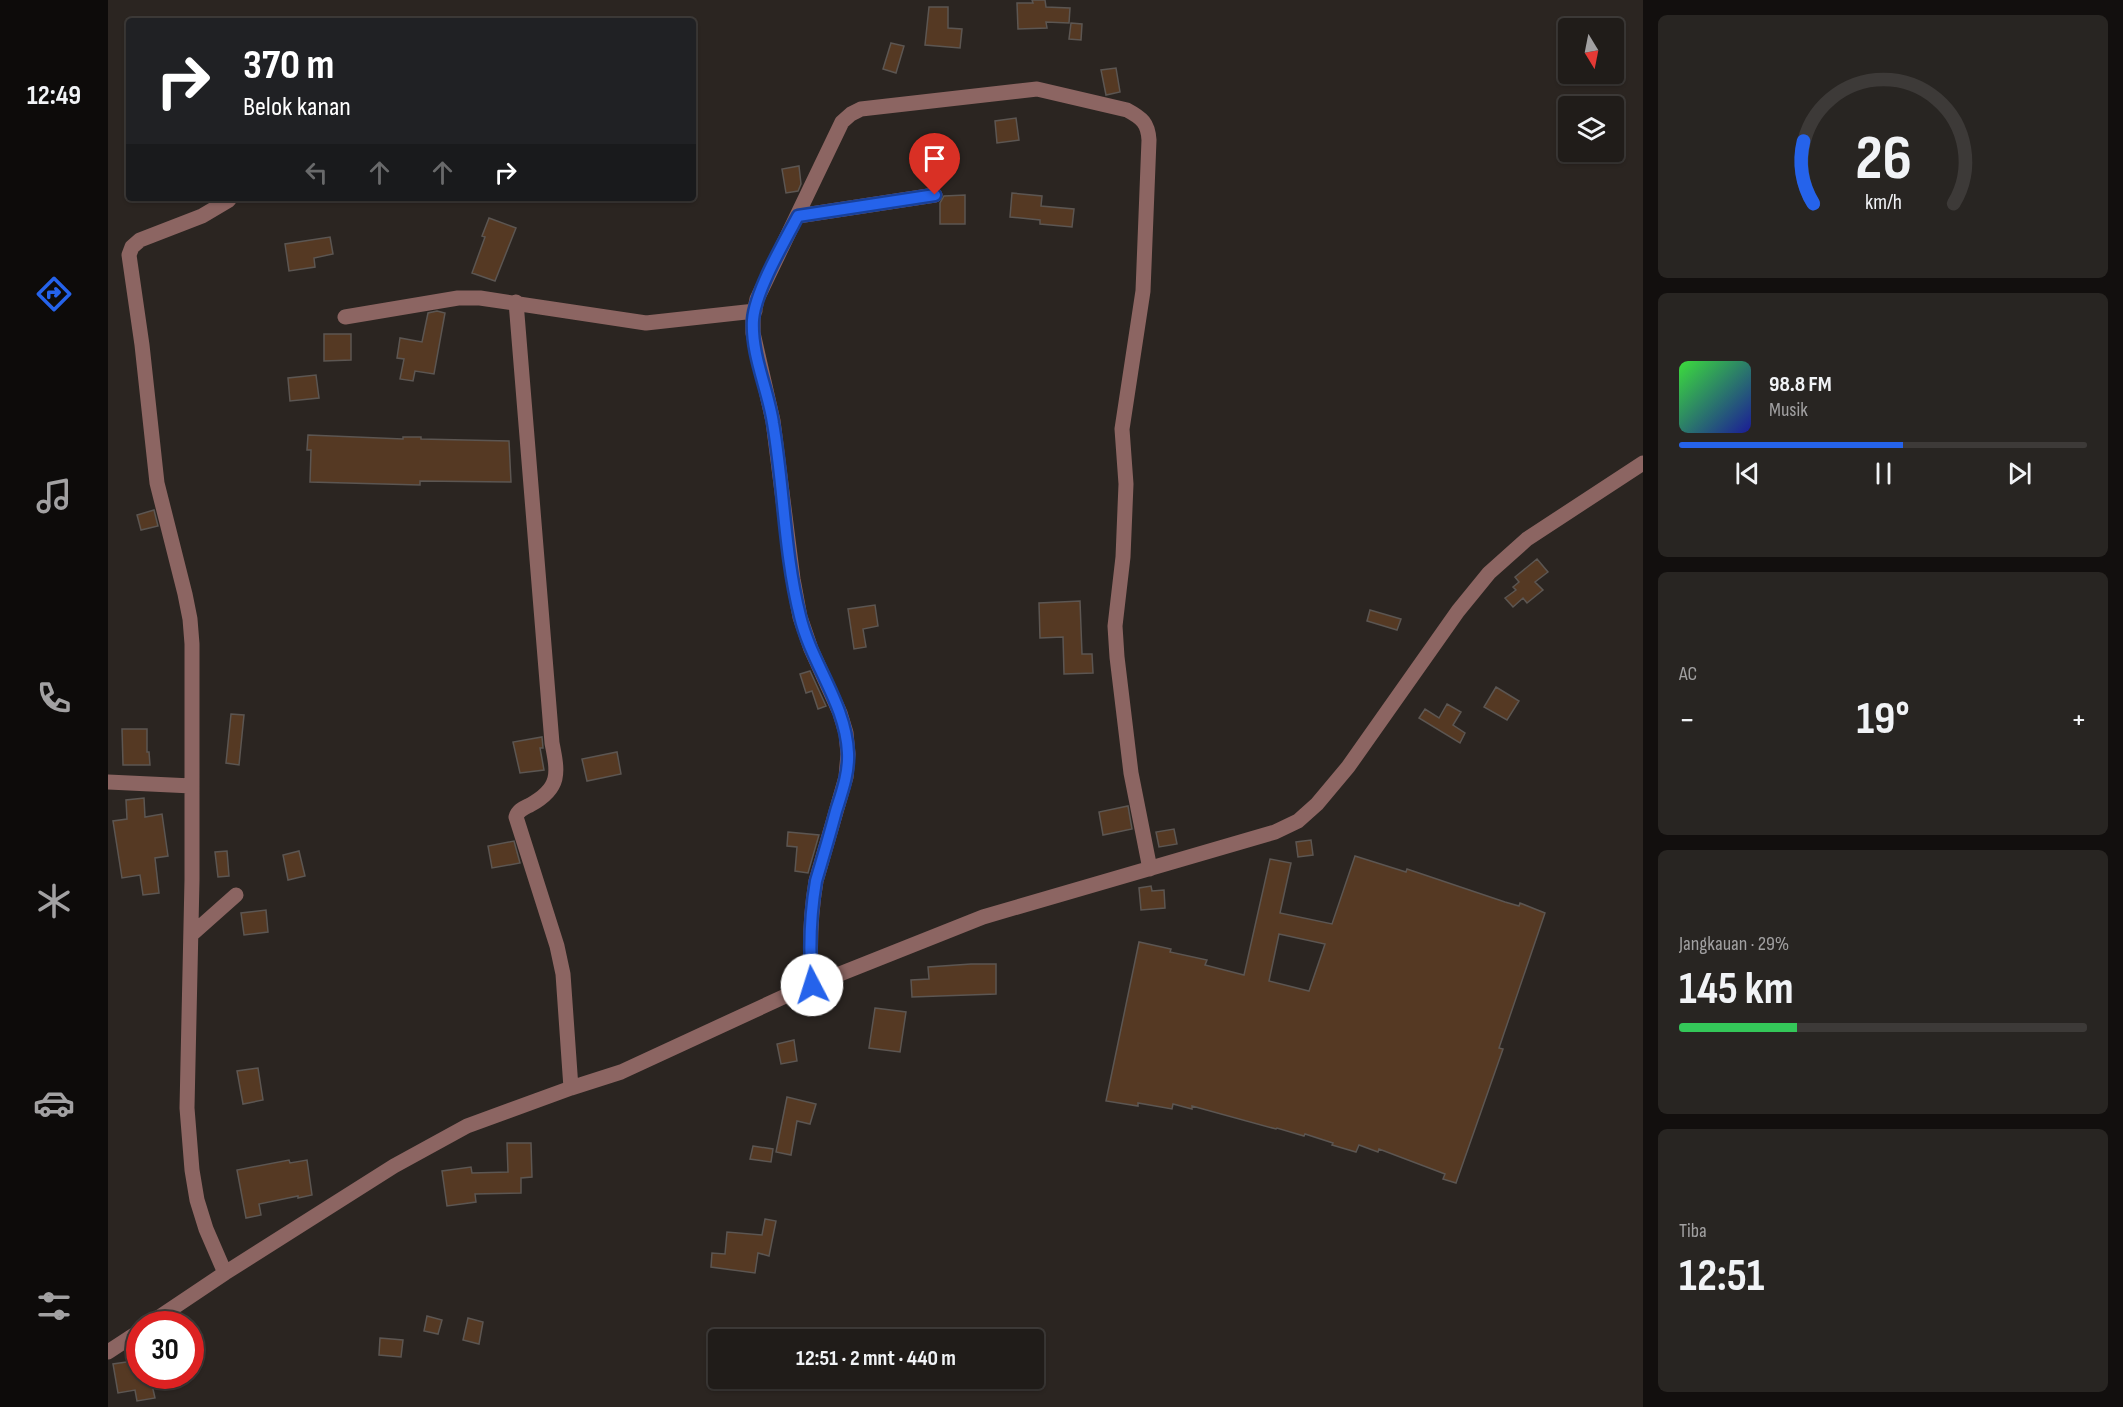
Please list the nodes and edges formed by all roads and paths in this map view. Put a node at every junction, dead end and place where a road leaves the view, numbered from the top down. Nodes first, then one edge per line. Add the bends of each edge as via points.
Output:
1 (935, 195) dead end
2 (230, 201) dead end
3 (798, 216) junction
4 (516, 302) junction
5 (755, 311) junction
6 (345, 317) dead end
7 (1643, 463) edge
8 (108, 782) edge
9 (192, 786) junction
10 (1150, 868) junction
11 (236, 895) dead end
12 (190, 935) junction
13 (812, 985) junction
14 (571, 1088) junction
15 (225, 1273) junction
16 (168, 1311) edge
17 (126, 1340) edge
18 (108, 1352) edge

1 - 3 street
2 - 9 street via 140,240 129,255 157,483 190,619
3 - 5 street
3 - 10 street via 842,122 861,109 1037,89 1127,111 1139,116 1148,127 1143,291 1122,429 1126,484 1115,627 1131,773
4 - 5 street via 646,323
4 - 6 street via 458,298
4 - 14 street via 557,767 549,792 516,817 563,974
5 - 13 street via 753,333 773,421 800,617 840,713 848,754 846,777 813,898 809,948
7 - 10 street via 1527,539 1490,573 1458,611 1348,767 1298,821 1275,832
8 - 9 street
9 - 12 street
10 - 13 street via 983,917
11 - 12 street
12 - 15 street via 187,1108 192,1170 206,1229
13 - 14 street via 621,1072
14 - 15 street via 467,1126
15 - 16 street
17 - 18 street

